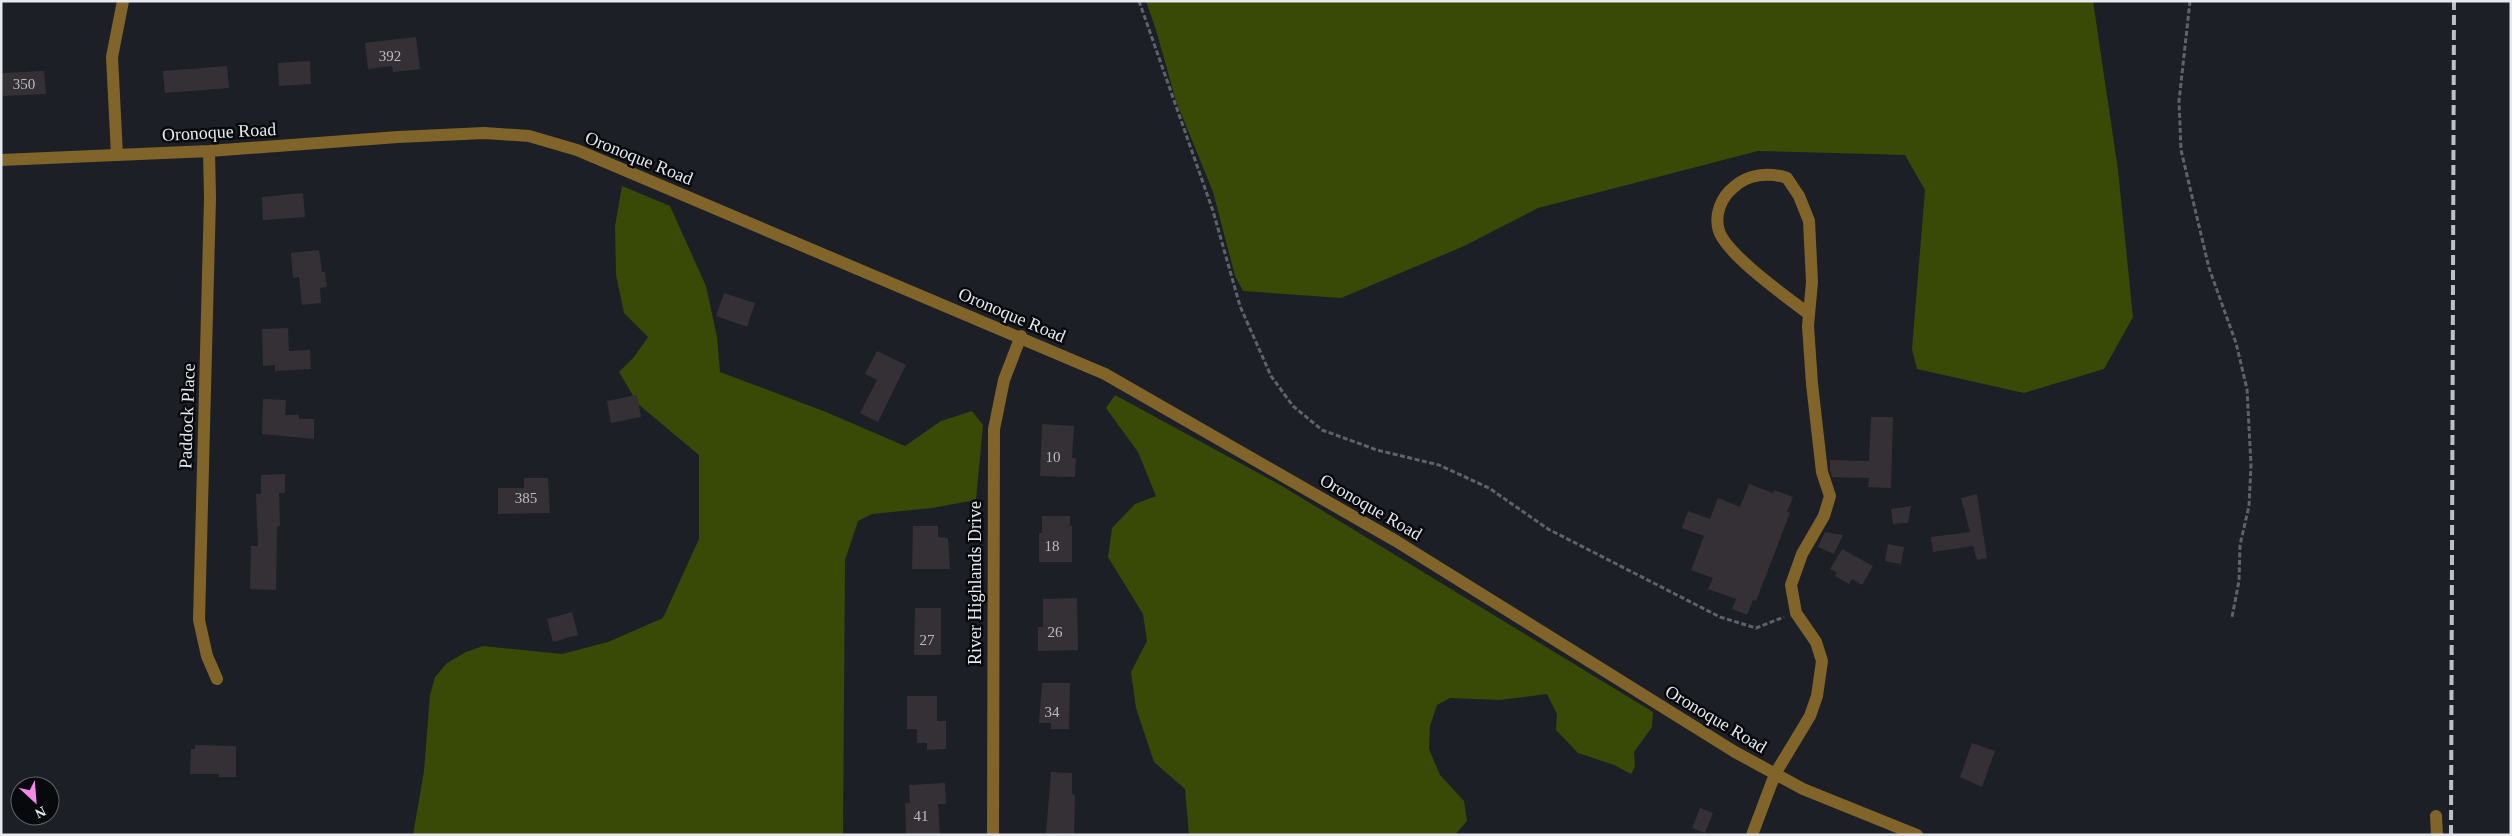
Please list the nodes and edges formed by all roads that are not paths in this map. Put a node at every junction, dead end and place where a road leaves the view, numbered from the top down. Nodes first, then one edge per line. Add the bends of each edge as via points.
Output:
1 (123, 1) edge
2 (210, 150) junction
3 (117, 155) junction
4 (1, 160) edge
5 (1809, 314) junction
6 (1021, 336) junction
7 (217, 679) dead end
8 (1775, 774) junction
9 (2436, 816) dead end
10 (993, 835) edge
11 (1752, 835) edge
12 (1917, 835) edge
13 (2437, 835) edge

1 - 3 street via 112,56
2 - 3 street, Oronoque Road
2 - 6 street, Oronoque Road via 454,134 529,136 613,164
2 - 7 street, Paddock Place via 199,620 207,656
3 - 4 street, Oronoque Road
5 - 5 street via 1812,282 1809,221 1799,196 1787,178 1776,174 1744,178 1730,189 1719,205 1719,232 1743,260
5 - 8 street via 1818,440 1822,472 1830,496 1824,516 1802,554 1791,585 1796,613 1816,642 1822,661 1817,696 1810,716
6 - 8 street, Oronoque Road via 1106,374 1342,510
6 - 10 street, River Highlands Drive via 1004,380 994,429
8 - 11 street
8 - 12 street, Oronoque Road via 1803,789
9 - 13 street

